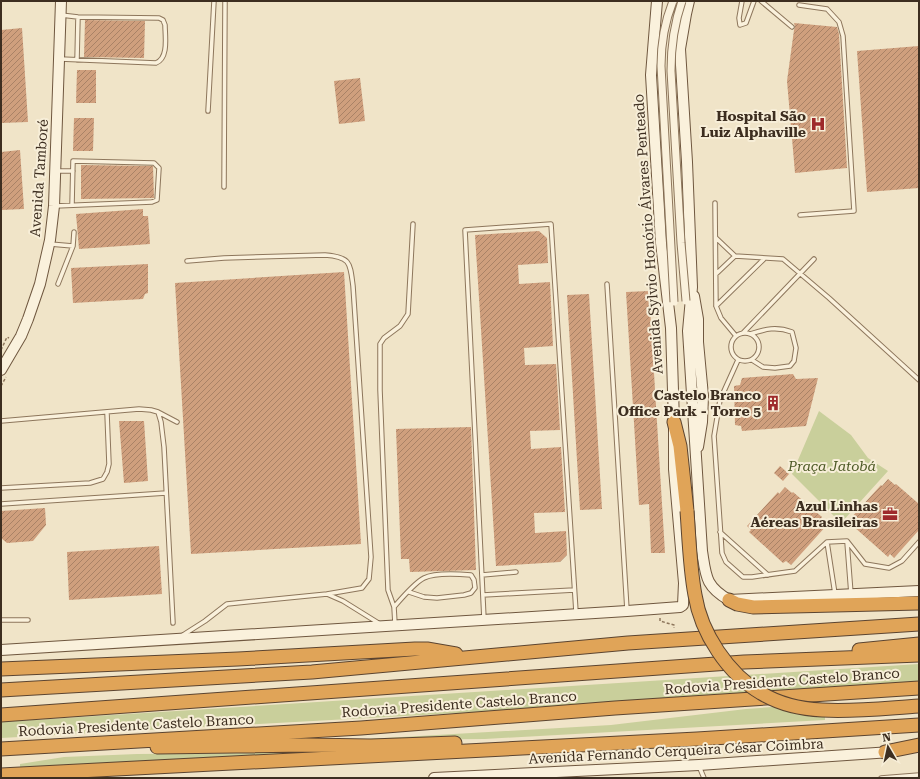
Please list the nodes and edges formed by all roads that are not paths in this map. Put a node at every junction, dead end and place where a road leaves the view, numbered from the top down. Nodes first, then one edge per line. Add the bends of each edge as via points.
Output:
1 (61, 1) edge
2 (214, 1) edge
3 (225, 1) edge
4 (657, 1) edge
5 (673, 1) edge
6 (682, 1) edge
7 (690, 1) edge
8 (742, 1) edge
9 (754, 1) edge
10 (761, 1) edge
11 (799, 5) dead end
12 (61, 14) junction
13 (78, 17) junction
14 (792, 28) dead end
15 (652, 57) junction
16 (680, 58) junction
17 (59, 59) junction
18 (77, 60) junction
19 (208, 111) dead end
20 (55, 171) junction
21 (73, 171) junction
22 (224, 186) dead end
23 (715, 203) dead end
24 (72, 205) junction
25 (54, 206) junction
26 (800, 215) dead end
27 (413, 224) dead end
28 (74, 232) dead end
29 (716, 238) junction
30 (49, 244) junction
31 (73, 246) junction
32 (735, 256) junction
33 (764, 259) junction
34 (814, 260) dead end
35 (187, 262) dead end
36 (716, 274) junction
37 (800, 274) junction
38 (58, 284) dead end
39 (608, 284) dead end
40 (686, 301) dead end
41 (674, 302) dead end
42 (716, 306) junction
43 (743, 333) junction
44 (750, 334) junction
45 (736, 336) junction
46 (738, 360) junction
47 (752, 360) junction
48 (1, 370) edge
49 (919, 380) edge
50 (158, 412) junction
51 (107, 413) junction
52 (1, 421) edge
53 (177, 422) dead end
54 (674, 422) junction
55 (1, 488) edge
56 (166, 493) junction
57 (1, 504) edge
58 (720, 532) junction
59 (847, 541) junction
60 (827, 542) junction
61 (919, 542) edge
62 (516, 572) dead end
63 (482, 575) junction
64 (768, 575) junction
65 (574, 590) junction
66 (919, 591) edge
67 (409, 592) junction
68 (327, 594) junction
69 (851, 594) junction
70 (483, 595) junction
71 (835, 595) junction
72 (729, 600) junction
73 (919, 603) edge
74 (394, 607) junction
75 (627, 611) junction
76 (576, 613) junction
77 (1, 620) edge
78 (28, 620) dead end
79 (484, 620) junction
80 (173, 623) dead end
81 (919, 624) edge
82 (390, 626) junction
83 (176, 640) junction
84 (919, 644) edge
85 (1, 650) edge
86 (919, 655) edge
87 (467, 657) junction
88 (829, 660) junction
89 (1, 669) edge
90 (919, 688) edge
91 (1, 690) edge
92 (919, 706) edge
93 (1, 715) edge
94 (919, 725) edge
95 (697, 740) junction
96 (61, 744) junction
97 (919, 745) edge
98 (1, 749) edge
99 (919, 751) edge
100 (884, 752) junction
101 (699, 765) junction
102 (142, 768) junction
103 (1, 775) edge
104 (919, 775) edge
105 (56, 778) edge
106 (434, 778) edge
107 (704, 778) edge
108 (881, 778) edge

1 - 12 street, Avenida Tamboré
2 - 19 lane
3 - 22 lane
4 - 15 street, Avenida Sylvio Honório Álvares Penteado
5 - 41 street, bridge via 662,43 661,66
6 - 40 street, bridge via 674,27 671,71
7 - 16 street
8 - 9 lane via 740,25 746,23
10 - 14 lane
11 - 26 lane via 827,9 839,22 843,36 854,211
12 - 13 lane
12 - 17 street, Avenida Tamboré
13 - 18 lane
13 - 18 lane via 159,18 165,24 165,32 164,56 156,63
15 - 16 street
15 - 54 street, Avenida Sylvio Honório Álvares Penteado via 661,243 670,328
16 - 72 street via 692,287 688,331 702,551 710,586
17 - 18 lane
17 - 20 street, Avenida Tamboré
20 - 21 lane
20 - 25 street, Avenida Tamboré
21 - 24 lane
21 - 24 lane via 73,160 154,163 159,168 157,200
23 - 29 lane
24 - 25 lane
25 - 30 street, Avenida Tamboré
27 - 74 lane via 408,314 400,326 380,344 388,590
28 - 31 lane
29 - 32 lane
29 - 36 lane
30 - 31 lane
30 - 48 street, Avenida Tamboré via 40,284 28,319
31 - 38 lane
32 - 33 lane
32 - 36 lane
33 - 37 lane via 783,260
33 - 42 lane
34 - 37 lane
35 - 68 lane via 224,258 325,255 345,259 350,267 371,557 369,579 362,588
36 - 42 lane
37 - 43 lane
37 - 49 lane
39 - 75 lane
42 - 45 lane via 721,318
43 - 44 lane
43 - 45 lane
44 - 47 lane via 758,340 760,349
44 - 47 lane via 770,328 783,328 792,332 796,348 794,361 790,366 763,367
45 - 46 lane via 731,348
46 - 47 lane
46 - 58 lane via 720,400 714,436
50 - 51 lane via 140,409
50 - 53 lane
50 - 56 lane via 162,422
51 - 52 lane
51 - 55 lane via 108,464 103,479 90,483
54 - 75 street, Avenida Sylvio Honório Álvares Penteado via 674,469 683,605
54 - 92 highway, bridge via 680,446 695,596 709,638 723,658 741,678 761,693 786,704 822,710
56 - 57 lane
56 - 80 lane
58 - 64 lane
58 - 64 lane via 722,553 726,562 743,577
59 - 60 lane
59 - 61 lane via 865,564 889,568 902,561
59 - 69 lane
60 - 64 lane via 795,571
60 - 71 lane
62 - 63 lane
63 - 65 lane via 465,230 551,224
63 - 70 lane
65 - 70 lane
65 - 76 lane
66 - 69 street
67 - 67 lane via 423,579 448,575 471,575 475,588 464,596 437,598
67 - 74 lane
68 - 82 lane
68 - 83 lane via 227,604
69 - 71 street
70 - 79 lane
71 - 72 street
72 - 73 highway via 753,607
74 - 82 lane
75 - 76 street
76 - 79 street
77 - 78 lane
79 - 82 street
81 - 87 highway
82 - 83 street
83 - 85 street
84 - 88 highway via 858,650
86 - 88 highway, Rodovia Presidente Castelo Branco
87 - 89 highway via 438,650 415,649
87 - 91 highway via 312,672
88 - 93 highway, Rodovia Presidente Castelo Branco via 736,663
90 - 96 highway, Rodovia Presidente Castelo Branco via 361,728
94 - 95 highway
95 - 96 highway via 622,736 371,746 154,747
95 - 102 highway
96 - 98 highway, Rodovia Presidente Castelo Branco
97 - 100 highway
99 - 100 street, Avenida Fernando Cerqueira César Coimbra
100 - 101 street, Avenida Fernando Cerqueira César Coimbra
101 - 106 street, Avenida Fernando Cerqueira César Coimbra
101 - 107 lane
102 - 103 highway
102 - 105 street
104 - 108 lane

